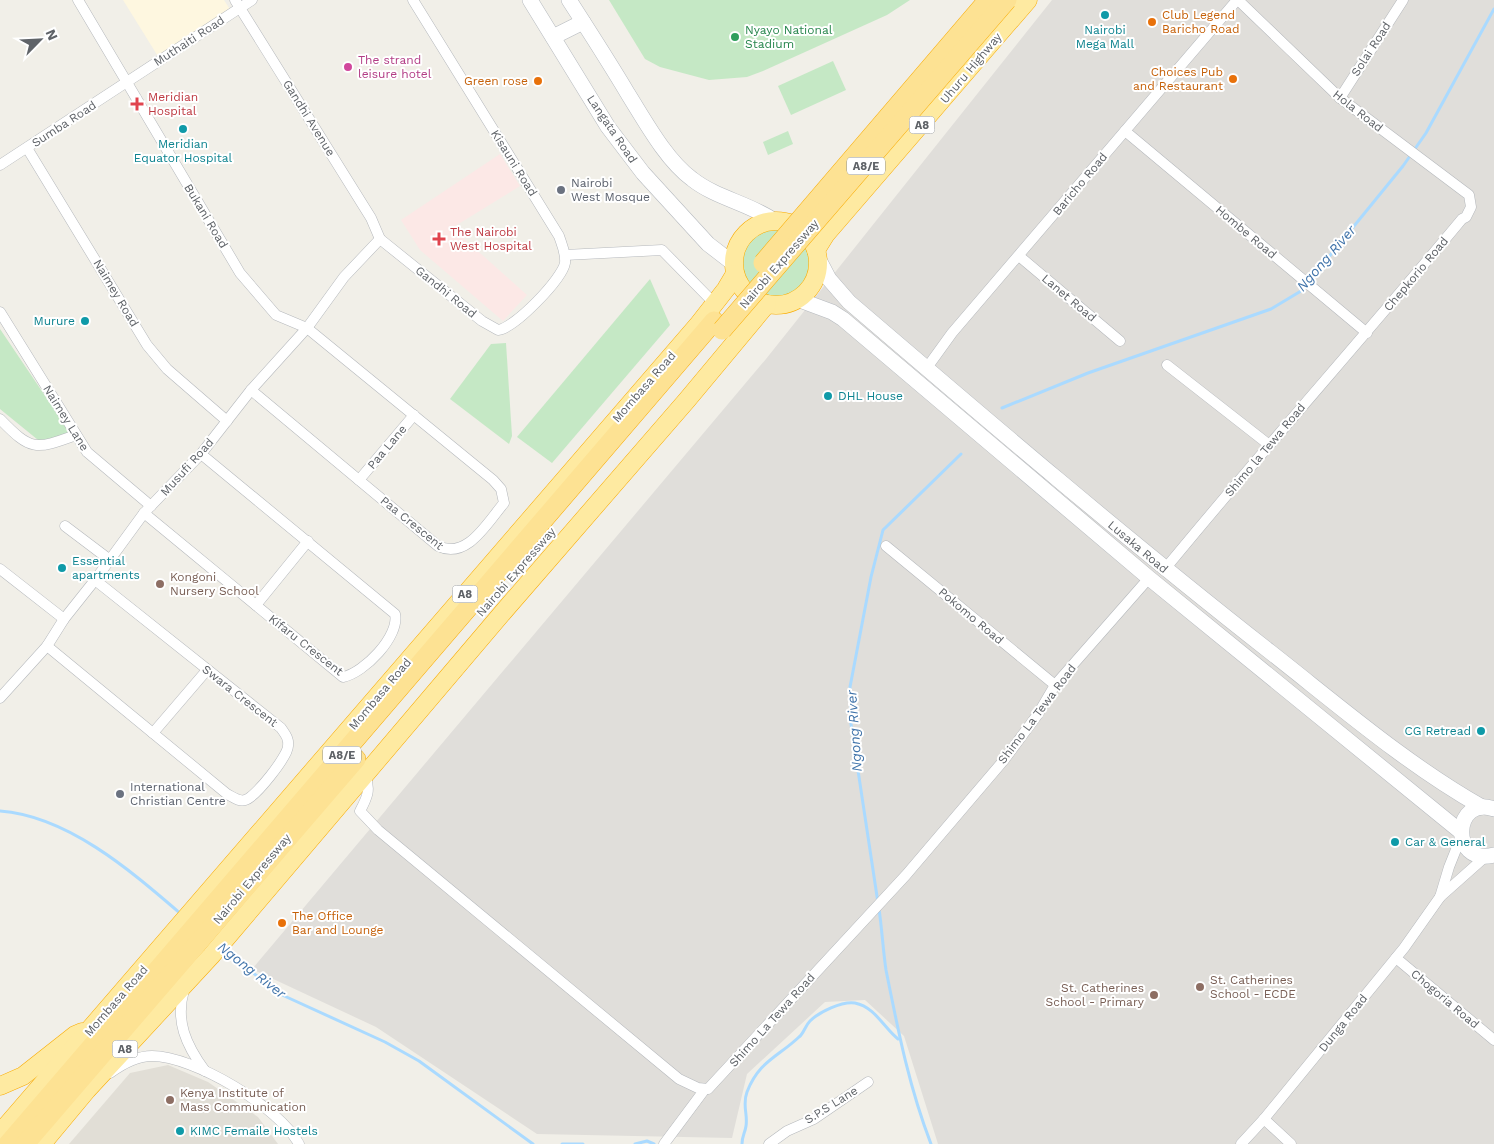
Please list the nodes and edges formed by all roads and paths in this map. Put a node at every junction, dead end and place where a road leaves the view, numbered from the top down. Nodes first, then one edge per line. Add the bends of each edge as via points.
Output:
1 (78, 0) edge
2 (252, 0) edge
3 (413, 0) edge
4 (530, 0) edge
5 (569, 0) edge
6 (978, 0) edge
7 (988, 0) edge
8 (1007, 0) edge
9 (1028, 0) edge
10 (1238, 0) edge
11 (1403, 0) edge
12 (238, 4) edge
13 (583, 22) junction
14 (553, 37) junction
15 (127, 82) junction
16 (1340, 98) junction
17 (1125, 131) junction
18 (27, 148) junction
19 (0, 165) edge
20 (1466, 217) joint
21 (779, 221) junction
22 (380, 239) junction
23 (817, 254) junction
24 (565, 255) junction
25 (1019, 256) junction
26 (734, 269) junction
27 (797, 299) junction
28 (714, 303) junction
29 (767, 304) junction
30 (0, 312) edge
31 (307, 328) junction
32 (1367, 333) junction
33 (1120, 341) dead end
34 (1167, 365) dead end
35 (926, 369) junction
36 (251, 390) junction
37 (414, 415) junction
38 (0, 419) edge
39 (227, 421) junction
40 (76, 435) junction
41 (1268, 444) junction
42 (201, 454) junction
43 (359, 480) junction
44 (148, 509) junction
45 (65, 526) dead end
46 (308, 541) junction
47 (886, 546) dead end
48 (110, 560) junction
49 (0, 569) edge
50 (1165, 570) junction
51 (1149, 578) junction
52 (95, 580) junction
53 (256, 605) junction
54 (64, 619) junction
55 (47, 646) junction
56 (207, 670) junction
57 (1055, 686) junction
58 (0, 698) edge
59 (153, 733) junction
60 (365, 775) junction
61 (1488, 808) edge
62 (1461, 834) junction
63 (1489, 856) edge
64 (1440, 897) junction
65 (1396, 958) junction
66 (186, 982) junction
67 (94, 1027) junction
68 (1494, 1040) edge
69 (206, 1072) junction
70 (868, 1082) dead end
71 (0, 1086) edge
72 (705, 1089) junction
73 (87, 1090) junction
74 (1264, 1119) junction
75 (0, 1133) edge
76 (8, 1144) edge
77 (25, 1144) edge
78 (42, 1144) edge
79 (298, 1144) edge
80 (664, 1144) edge
81 (769, 1144) edge
82 (1241, 1144) edge
83 (1292, 1144) edge

1 - 15 street, Bukani Road
2 - 12 street, Muthaiti Road
3 - 24 street, Kisauni Road via 559,236
4 - 14 main road, Langata Road
5 - 13 main road
6 - 21 highway, A8 via 811,198
7 - 76 highway, Nairobi Expressway / A8/E, bridge
8 - 77 highway, Nairobi Expressway / A8/E, bridge
9 - 23 highway, Uhuru Highway / A8 via 826,234
10 - 16 street, Hola Road
10 - 17 street, Baricho Road
11 - 16 street, Solai Road
12 - 15 street, Muthaiti Road
12 - 22 street, Gandhi Avenue via 371,218
13 - 14 main road
13 - 21 main road via 650,129 679,166 699,184
14 - 26 main road, Langata Road via 608,127 643,173
15 - 18 street, Sumba Road
15 - 31 street, Bukani Road via 240,273 276,315
16 - 20 street, Hola Road via 1469,196 1471,207
17 - 25 street, Baricho Road
17 - 32 street, Hombe Road
18 - 19 street, Sumba Road
18 - 39 street, Naimey Road via 147,345 167,369
20 - 32 street, Chepkorio Road
21 - 23 highway via 806,233
21 - 26 highway, A8 via 760,223 745,235 735,251
22 - 24 street, Gandhi Road via 482,321 498,330 516,322 562,271
22 - 31 street, Musufi Road via 344,277
23 - 27 highway, A8 via 813,282
23 - 35 main road, Lusaka Road via 829,279 849,302
24 - 28 street via 662,250
25 - 33 street, Lanet Road
25 - 35 street, Baricho Road via 952,333
26 - 28 highway, Mombasa Road / A8 via 726,289
26 - 29 highway via 746,293
27 - 29 highway via 782,305
27 - 51 main road, Lusaka Road via 842,319
28 - 67 highway, Mombasa Road / A8 via 698,326
29 - 60 highway, A8
30 - 40 street, Naimey Lane
31 - 36 street, Musufi Road
31 - 37 street, Paa Crescent
32 - 41 street, Shimo la Tewa Road
34 - 41 street
35 - 50 main road, Lusaka Road
36 - 39 street, Musufi Road
36 - 43 street, Paa Crescent
37 - 43 street, Paa Lane
37 - 43 street, Paa Crescent via 501,489 504,503 478,534 464,548 447,551
38 - 40 street via 31,445 45,446
39 - 42 street, Musufi Road
40 - 44 street, Naimey Lane via 96,462
41 - 50 street, Shimo la Tewa Road
42 - 44 street, Musufi Road
42 - 46 street, Kifaru Crescent
44 - 48 street, Musufi Road
44 - 53 street, Kifaru Crescent
45 - 48 street
46 - 53 street
46 - 53 street, Kifaru Crescent via 390,607 398,623 392,636 360,671 343,677
47 - 57 street, Pokomo Road
48 - 52 street, Musufi Road
49 - 54 street
50 - 61 main road, Lusaka Road via 1428,774
51 - 57 street, Shimo La Tewa Road
51 - 62 main road, Lusaka Road
52 - 54 street, Musufi Road
52 - 56 street, Swara Crescent
54 - 55 street, Musufi Road
55 - 58 street, Musufi Road
55 - 59 street, Swara Crescent
56 - 59 street
56 - 59 street, Swara Crescent via 281,728 288,738 289,748 283,759 254,796 238,800 227,794
57 - 72 street, Shimo La Tewa Road via 1004,760 906,875 712,1087
60 - 66 highway, A8
60 - 72 street via 368,797 360,811 378,830 679,1079
61 - 62 main road via 1468,814
62 - 63 main road, Lusaka Road via 1470,851
62 - 64 street, Dunga Road
63 - 64 street, Dunga Road
64 - 65 street, Dunga Road
65 - 68 street, Chogoria Road
65 - 74 street, Dunga Road
66 - 69 street via 180,1018 189,1046
66 - 73 highway, A8
67 - 71 highway via 75,1035 23,1076
67 - 75 highway, Mombasa Road / A8
69 - 73 street via 162,1057 142,1057 114,1070
69 - 79 street via 244,1092 267,1109 284,1123
70 - 81 street, S.P.S Lane via 814,1119 786,1131
72 - 80 street, Shimo La Tewa Road
73 - 78 highway, A8
74 - 82 street, Dunga Road
74 - 83 street

